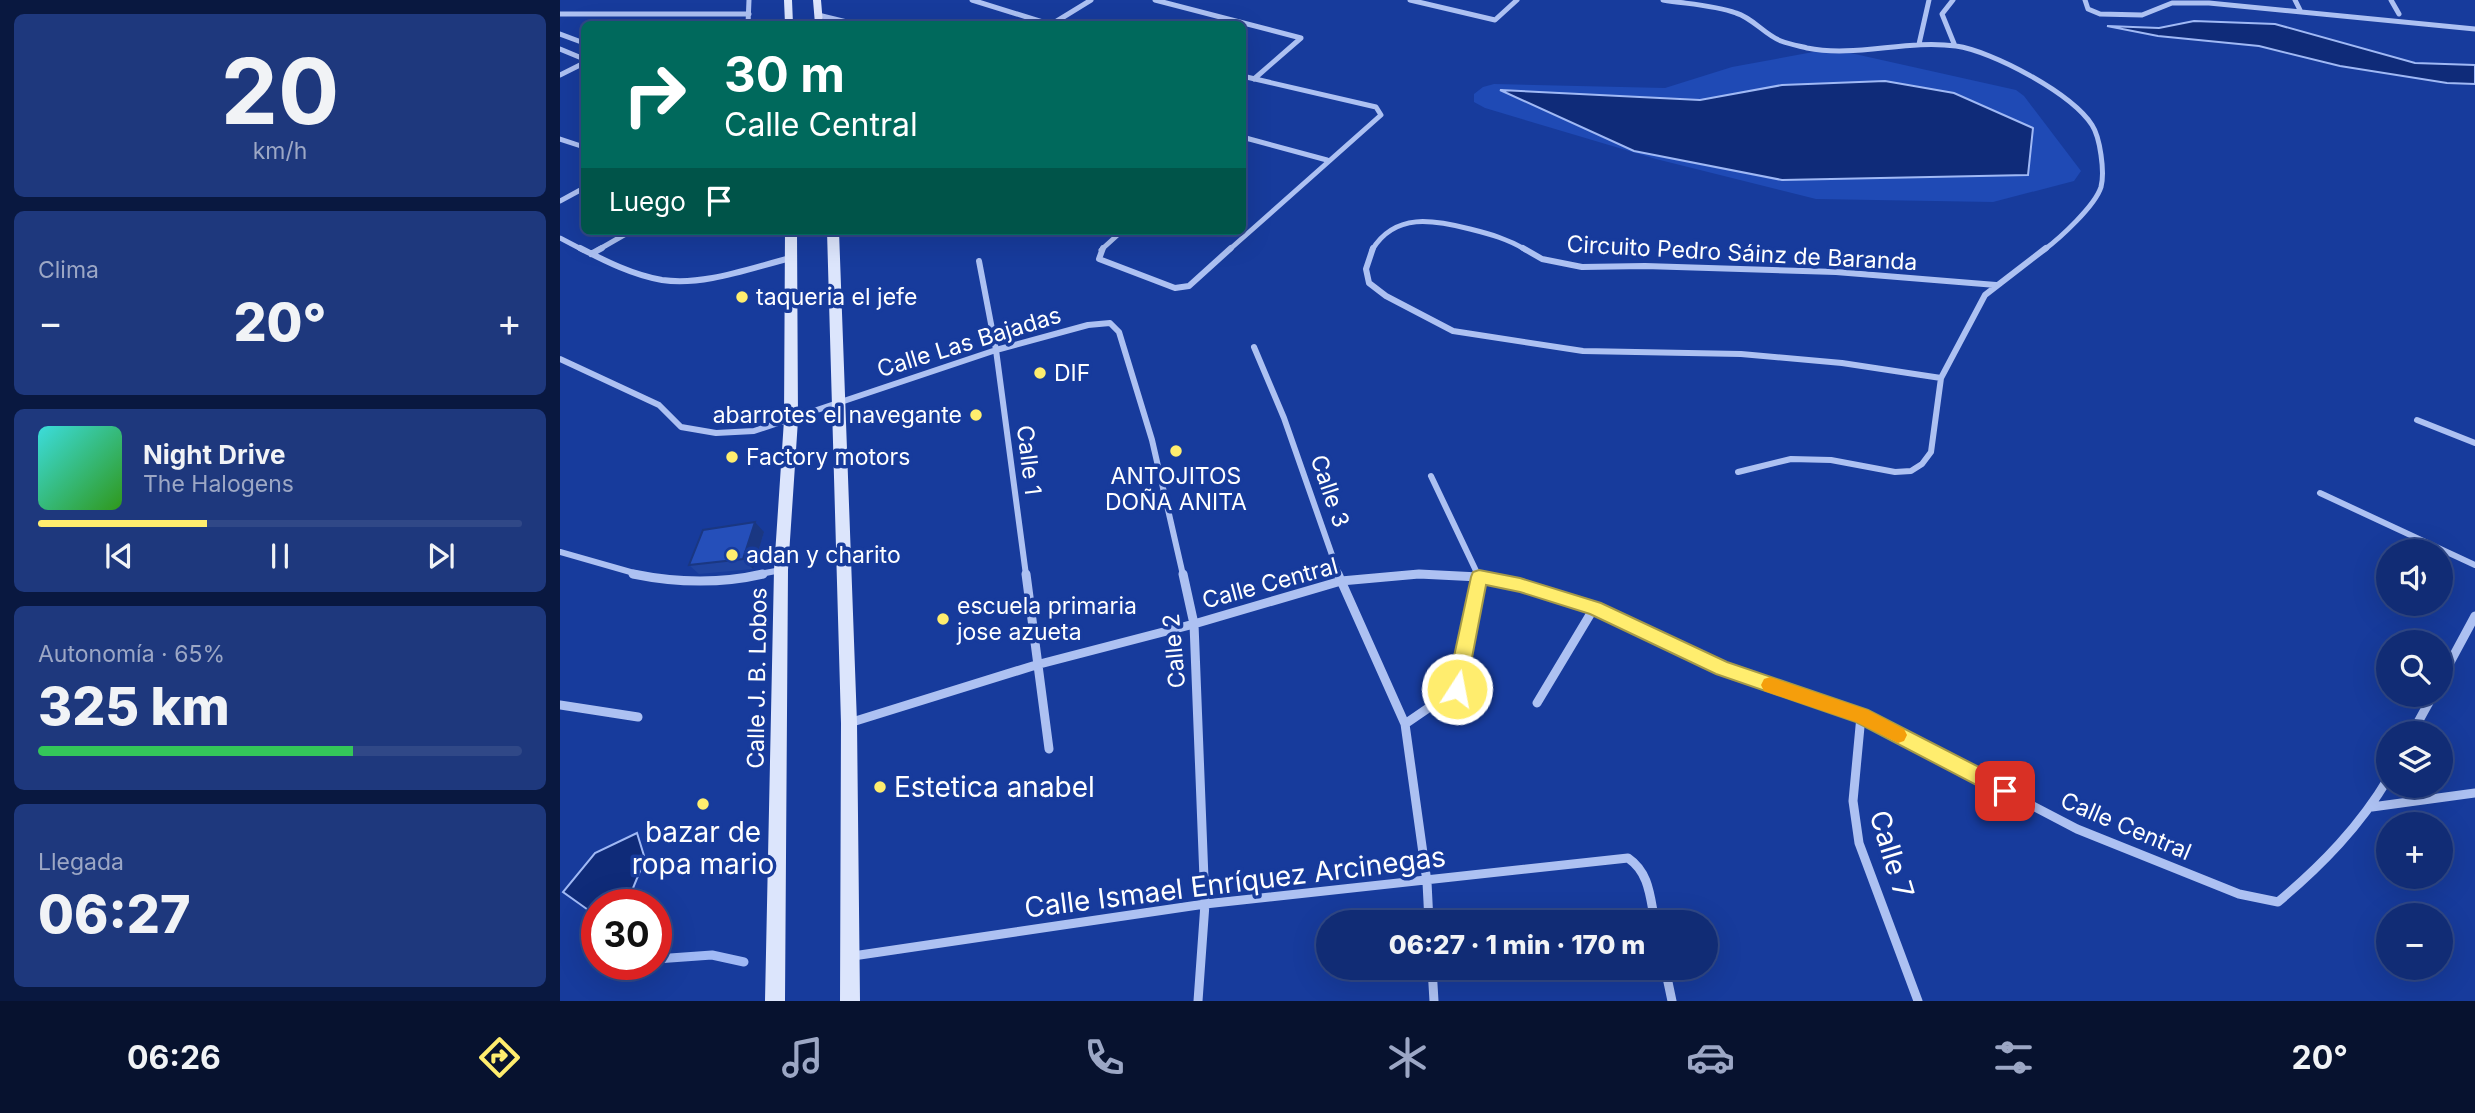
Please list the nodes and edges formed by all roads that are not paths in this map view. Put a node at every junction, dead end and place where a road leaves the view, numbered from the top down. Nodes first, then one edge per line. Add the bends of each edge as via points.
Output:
1 (750, 0) edge
2 (788, 0) edge
3 (817, 0) edge
4 (972, 0) edge
5 (1091, 0) edge
6 (1155, 0) edge
7 (1410, 0) edge
8 (1517, 0) edge
9 (1663, 0) edge
10 (1929, 0) edge
11 (1953, 0) edge
12 (2085, 0) edge
13 (2295, 0) edge
14 (2391, 0) edge
15 (2209, 2) edge
16 (2301, 12) junction
17 (1926, 13) junction
18 (560, 14) edge
19 (749, 14) junction
20 (1942, 14) junction
21 (2399, 14) dead end
22 (818, 20) edge
23 (748, 21) edge
24 (789, 21) edge
25 (1041, 21) edge
26 (1056, 21) edge
27 (1236, 21) edge
28 (1246, 24) edge
29 (2475, 29) edge
30 (560, 34) edge
31 (581, 42) edge
32 (1919, 44) junction
33 (1955, 46) junction
34 (560, 50) edge
35 (581, 60) edge
36 (581, 63) edge
37 (560, 75) edge
38 (1246, 77) edge
39 (1254, 79) junction
40 (1246, 138) edge
41 (560, 139) edge
42 (581, 147) edge
43 (1327, 160) junction
44 (581, 190) edge
45 (560, 201) edge
46 (1246, 234) edge
47 (624, 235) edge
48 (791, 235) edge
49 (833, 235) edge
50 (1118, 235) edge
51 (1245, 235) edge
52 (560, 238) edge
53 (591, 254) junction
54 (791, 258) junction
55 (979, 261) dead end
56 (1996, 285) junction
57 (1110, 323) joint
58 (1254, 347) dead end
59 (996, 350) junction
60 (561, 361) edge
61 (1941, 378) junction
62 (840, 401) junction
63 (791, 419) junction
64 (2417, 421) dead end
65 (2475, 443) edge
66 (1738, 472) dead end
67 (1431, 476) dead end
68 (2320, 493) dead end
69 (560, 552) edge
70 (2475, 565) edge
71 (782, 569) junction
72 (1479, 577) junction
73 (1341, 580) junction
74 (1594, 608) junction
75 (2475, 616) edge
76 (1194, 624) junction
77 (2453, 657) edge
78 (1036, 665) junction
79 (1537, 703) dead end
80 (560, 705) edge
81 (1861, 716) junction
82 (638, 717) dead end
83 (849, 723) junction
84 (1405, 723) junction
85 (1049, 748) dead end
86 (2475, 793) edge
87 (2377, 798) edge
88 (2372, 807) junction
89 (1427, 882) junction
90 (1205, 904) junction
91 (1428, 910) edge
92 (1653, 910) edge
93 (849, 956) junction
94 (1433, 980) edge
95 (1668, 980) edge
96 (775, 1001) edge
97 (850, 1001) edge
98 (1198, 1001) edge
99 (1434, 1001) edge
100 (1672, 1001) edge
101 (1918, 1001) edge

1 - 19 street
2 - 24 main road
3 - 22 main road
4 - 25 street
5 - 26 street
6 - 27 street
7 - 8 street via 1495,20
9 - 32 street via 1730,11 1780,41 1808,48 1838,52
10 - 17 street
11 - 20 street
12 - 15 street via 2088,9 2100,14 2142,15 2172,3
13 - 16 street
14 - 21 street
15 - 16 street
16 - 29 street
17 - 20 street
17 - 32 street
18 - 19 street
19 - 23 street
20 - 33 street
28 - 39 street via 1301,38
30 - 31 street
32 - 33 street
33 - 56 street via 2017,68 2073,105 2092,125 2101,150 2101,187 2088,206 2058,239
34 - 35 street
36 - 37 street
38 - 39 street
39 - 43 street via 1380,110 1381,115
40 - 43 street
41 - 42 street
43 - 46 street
44 - 45 street
47 - 53 street
48 - 54 main road, Calle J. B. Lobos
49 - 62 main road
50 - 51 street via 1101,250 1099,259 1182,288
52 - 53 street
53 - 54 street via 662,280 684,281
54 - 63 main road, Calle J. B. Lobos
55 - 59 street, Calle 1
56 - 61 street via 1985,295
56 - 61 street, Circuito Pedro Sáinz de Baranda via 1836,272 1582,267 1542,260 1508,239 1434,220 1391,229 1373,247 1366,269 1369,283 1386,296 1453,331 1583,351 1741,354
57 - 59 street, Calle Las Bajadas
57 - 76 street, Calle 2 via 1119,332 1153,440
58 - 73 street, Calle 3
59 - 62 street, Calle Las Bajadas
59 - 78 street, Calle 1
60 - 63 street, Calle Las Bajadas via 659,405 681,426 716,433 754,431
61 - 66 street via 1931,452 1910,471 1790,459
62 - 63 street, Calle Las Bajadas
62 - 83 main road
63 - 71 main road, Calle J. B. Lobos
64 - 65 street
67 - 72 street
68 - 70 street
69 - 71 street via 656,578 723,581
71 - 96 main road, Calle J. B. Lobos
72 - 73 street, Calle Central via 1419,574
72 - 74 street, Calle Central
72 - 84 street via 1457,689
73 - 76 street, Calle Central
73 - 84 street, Calle 3
74 - 79 street
74 - 81 street, Calle Central via 1722,669
75 - 77 street
76 - 78 street, Calle Central
76 - 90 street, Calle 2
78 - 83 street, Calle Central
78 - 85 street, Calle 1
80 - 82 street
81 - 88 street, Calle Central via 2077,829 2239,894 2278,902
81 - 101 street, Calle 7 via 1853,801 1859,843
83 - 93 main road
84 - 89 street, Calle 3
86 - 88 street
87 - 88 street
89 - 90 street, Calle Ismael Enríquez Arcinegas
89 - 91 street, Calle 3
89 - 92 street, Calle Ismael Enríquez Arcinegas via 1628,858 1645,872
90 - 93 street, Calle Ismael Enríquez Arcinegas
90 - 98 street, Calle 2
93 - 97 main road
94 - 99 street
95 - 100 street

